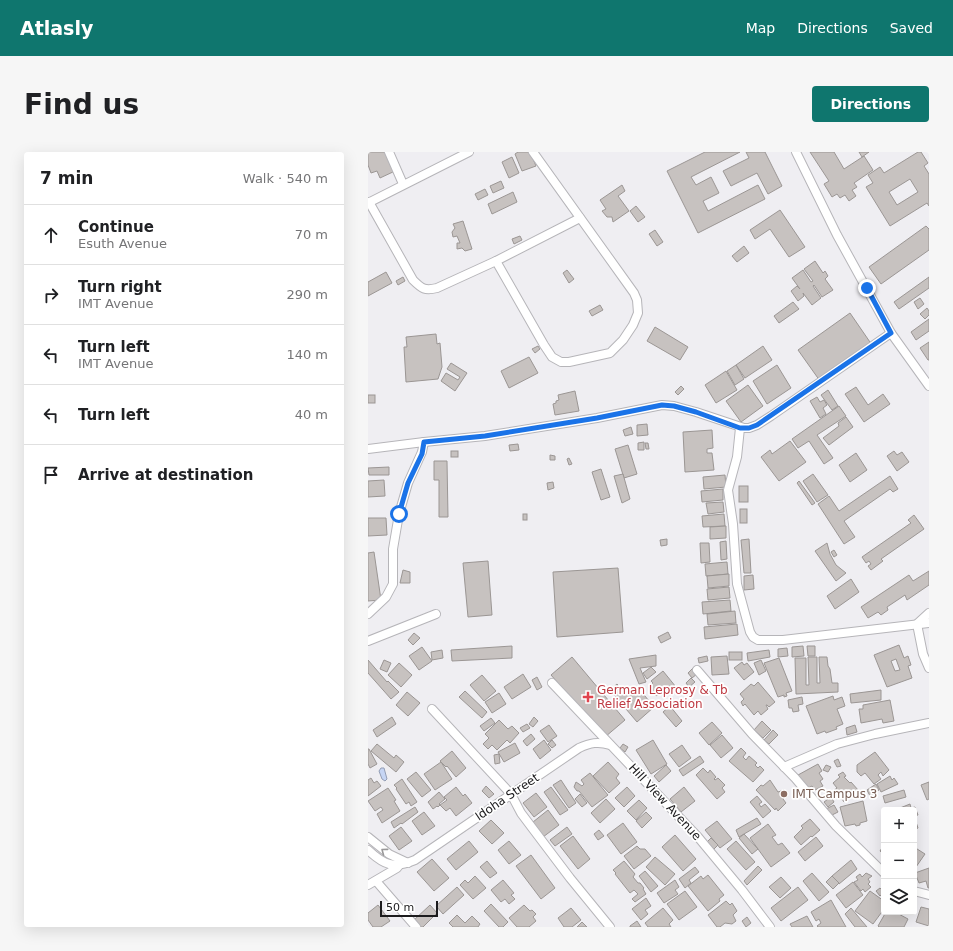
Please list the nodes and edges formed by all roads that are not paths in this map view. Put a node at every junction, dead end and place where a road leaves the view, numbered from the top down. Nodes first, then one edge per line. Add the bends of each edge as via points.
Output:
1 (389, 152) edge
2 (469, 152) edge
3 (533, 152) edge
4 (796, 152) edge
5 (403, 184) junction
6 (369, 203) edge
7 (580, 218) junction
8 (496, 261) junction
9 (891, 333) junction
10 (929, 386) edge
11 (740, 428) junction
12 (424, 442) junction
13 (368, 449) edge
14 (929, 613) edge
15 (368, 614) edge
16 (436, 614) dead end
17 (929, 623) edge
18 (917, 624) junction
19 (368, 641) edge
20 (929, 668) edge
21 (697, 670) dead end
22 (552, 683) dead end
23 (432, 710) dead end
24 (929, 723) edge
25 (611, 745) junction
26 (784, 767) junction
27 (511, 794) junction
28 (368, 837) edge
29 (368, 850) edge
30 (403, 863) junction
31 (881, 870) edge
32 (376, 881) junction
33 (368, 885) edge
34 (917, 892) edge
35 (929, 895) edge
36 (766, 925) edge
37 (416, 927) edge
38 (610, 927) edge

1 - 5 street
2 - 5 street
3 - 7 street
4 - 9 street
5 - 6 street
6 - 8 street via 413,280 421,288 437,288
7 - 8 street
7 - 8 street via 637,300 638,312 633,325 610,353 569,362 561,362 552,357
9 - 10 street
9 - 11 street via 772,416 752,427
11 - 12 street via 696,412 662,405 492,435
11 - 18 street via 737,457 728,490 737,584 753,638 783,640
12 - 13 street
12 - 15 street via 422,454 408,483 399,514 393,549 393,584 386,597
14 - 18 street
16 - 19 street
17 - 18 street
18 - 20 street via 923,654
21 - 26 street
22 - 25 street, Hill View Avenue
23 - 27 street
24 - 26 street via 837,744
25 - 27 street, Idoha Street via 590,743 579,748
25 - 36 street, Hill View Avenue via 698,837
26 - 31 street via 836,826
27 - 30 street, Idoha Street via 420,857
27 - 38 street via 529,824
30 -> 28 street
29 - 30 street via 382,862
30 - 32 street, Idoha Street
32 - 33 street, Idoha Street
32 - 37 street
34 - 35 street

